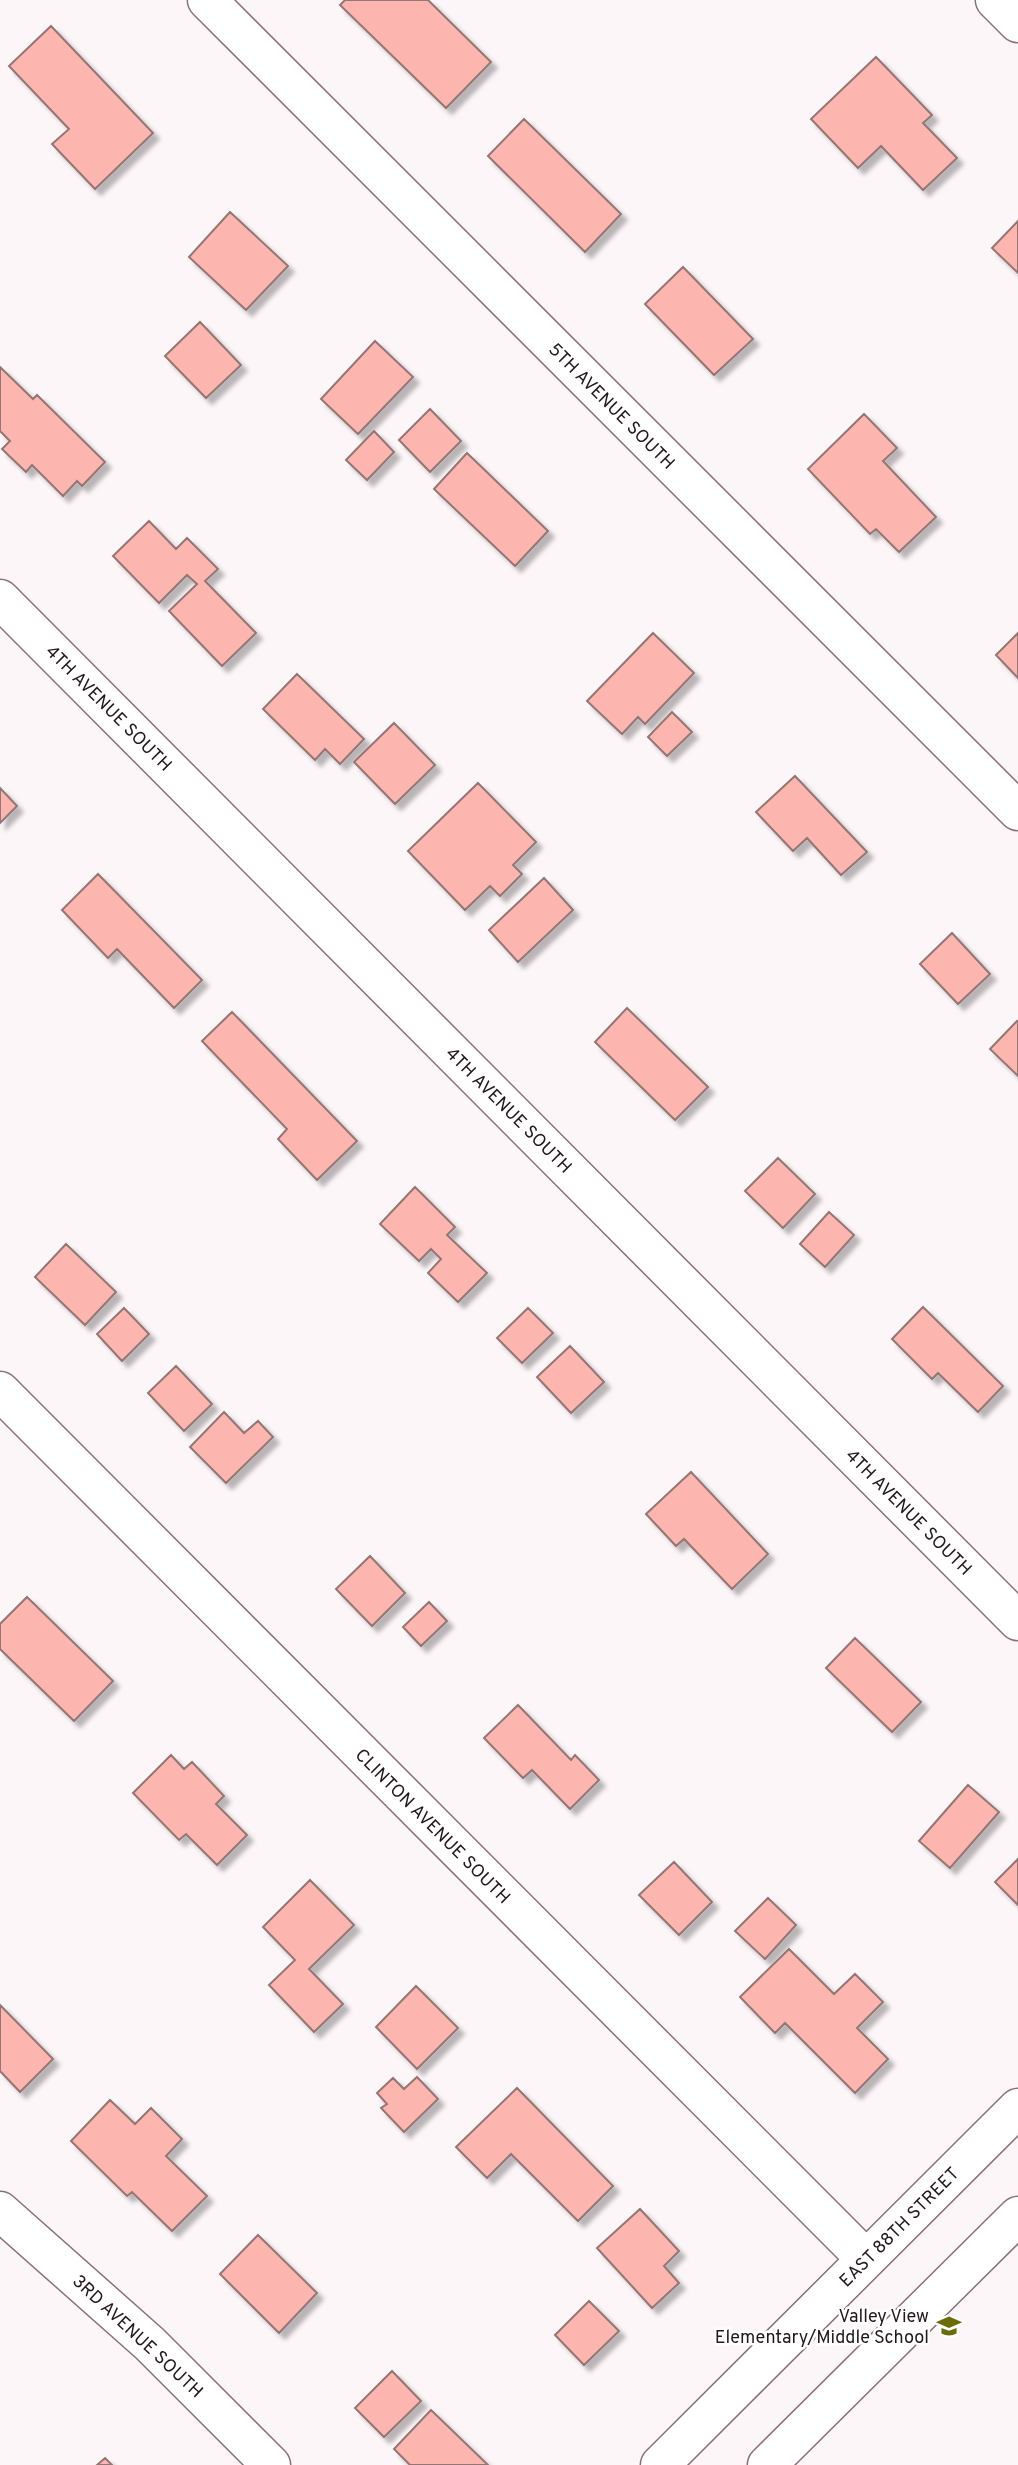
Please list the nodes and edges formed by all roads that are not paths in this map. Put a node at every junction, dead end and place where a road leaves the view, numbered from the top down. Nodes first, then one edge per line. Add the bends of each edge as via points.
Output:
1 (207, 0) edge
2 (995, 0) edge
3 (1018, 23) edge
4 (0, 599) edge
5 (1018, 811) edge
6 (0, 1391) edge
7 (1018, 1621) edge
8 (1018, 2108) edge
9 (0, 2211) edge
10 (1018, 2216) edge
11 (866, 2259) junction
12 (271, 2465) edge
13 (660, 2465) edge
14 (768, 2465) edge

1 - 5 street, 5TH AVENUE SOUTH
2 - 3 street
4 - 7 street, 4TH AVENUE SOUTH
6 - 11 street, CLINTON AVENUE SOUTH
8 - 11 street, EAST 88TH STREET
9 - 12 street, 3RD AVENUE SOUTH via 150,2344
10 - 14 street
11 - 13 street, EAST 88TH STREET

